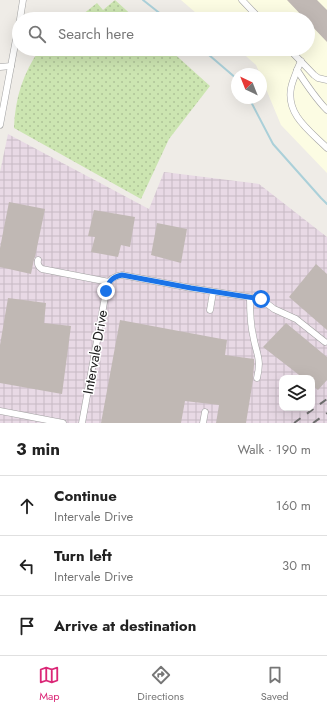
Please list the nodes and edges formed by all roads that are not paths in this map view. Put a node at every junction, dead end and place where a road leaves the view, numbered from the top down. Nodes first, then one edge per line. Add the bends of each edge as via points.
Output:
1 (23, 0) edge
2 (242, 0) edge
3 (21, 12) edge
4 (253, 12) edge
5 (13, 56) edge
6 (296, 56) edge
7 (301, 61) junction
8 (11, 66) junction
9 (0, 67) edge
10 (297, 70) junction
11 (327, 80) edge
12 (327, 110) edge
13 (0, 125) edge
14 (327, 148) edge
15 (38, 260) dead end
16 (109, 282) junction
17 (213, 292) junction
18 (250, 298) junction
19 (210, 310) dead end
20 (325, 342) dead end
21 (258, 378) dead end
22 (0, 412) edge
23 (205, 412) dead end
24 (41, 421) edge
25 (63, 423) edge
26 (82, 423) edge
27 (203, 423) edge

1 - 3 street
2 - 4 street
5 - 8 street
6 - 7 street
7 - 10 street
7 - 11 street via 318,78
8 - 9 street
8 - 13 street
10 - 12 street
10 - 14 street via 290,89 291,104 298,119
15 - 16 street via 42,270
16 - 17 street via 113,277 122,275
16 - 26 street, Intervale Drive
17 - 18 street
17 - 19 street
18 - 20 street via 261,299 274,309 296,319
18 - 21 street via 253,337 260,362
22 - 24 street
23 - 27 street
24 - 25 street

